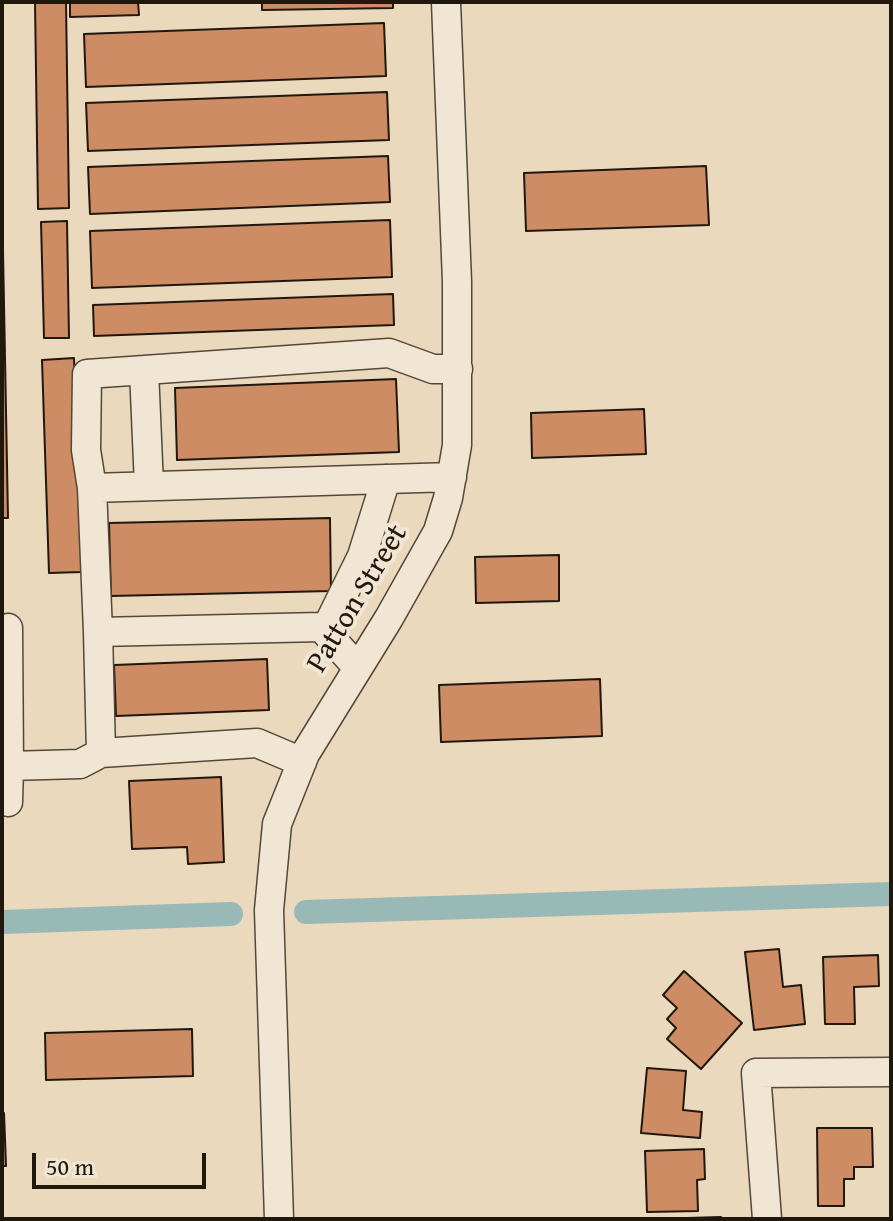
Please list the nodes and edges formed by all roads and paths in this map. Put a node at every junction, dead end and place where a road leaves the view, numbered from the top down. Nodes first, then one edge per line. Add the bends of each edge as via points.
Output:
1 (446, 2) edge
2 (458, 369) junction
3 (144, 370) junction
4 (452, 477) junction
5 (386, 479) junction
6 (149, 486) junction
7 (92, 488) junction
8 (8, 628) dead end
9 (325, 631) junction
10 (98, 632) junction
11 (357, 667) junction
12 (101, 753) junction
13 (302, 762) junction
14 (9, 766) junction
15 (8, 802) dead end
16 (891, 1072) edge
17 (279, 1219) edge
18 (767, 1219) edge

1 - 2 street, Patton Street
2 - 3 street via 433,369 389,353
2 - 4 street, Patton Street
3 - 6 street
3 - 7 street via 87,374 86,450
4 - 5 street
4 - 11 street, Patton Street via 438,531
5 - 6 street
5 - 9 street via 362,556
6 - 7 street
7 - 10 street
8 - 14 street
9 - 10 street via 321,627
9 - 11 street
10 - 12 street
11 - 13 street, Patton Street
12 - 13 street via 257,743
12 - 14 street via 80,764
13 - 17 street, Patton Street via 277,824 269,910
14 - 15 street
16 - 18 street via 756,1073

